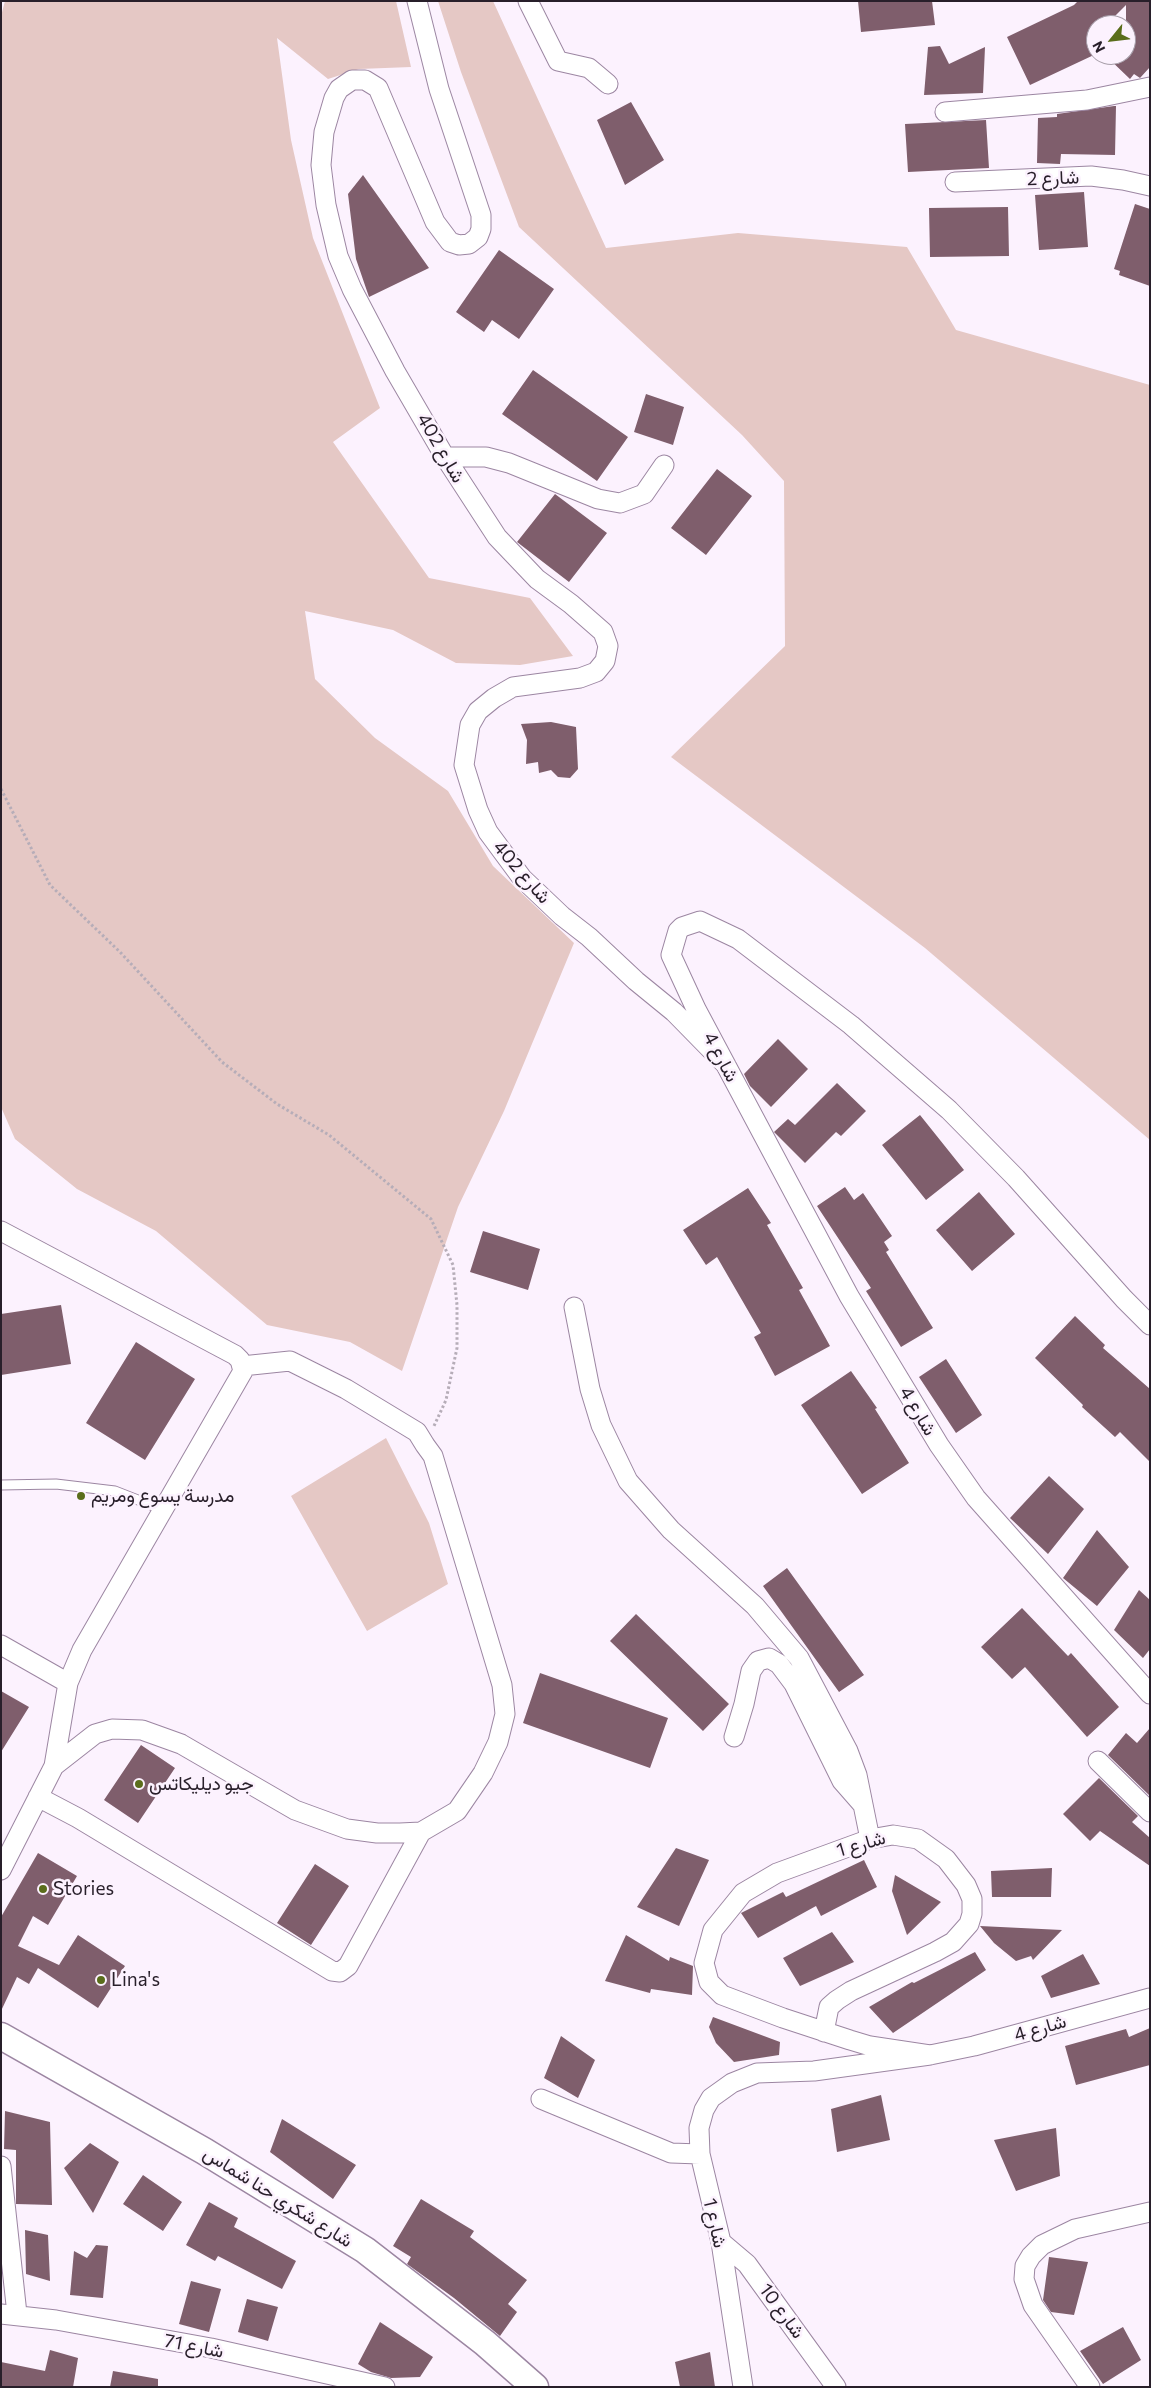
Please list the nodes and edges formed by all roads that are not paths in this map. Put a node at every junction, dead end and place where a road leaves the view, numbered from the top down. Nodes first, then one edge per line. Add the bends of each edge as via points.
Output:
1 (417, 1) edge
2 (528, 1) edge
3 (608, 84) dead end
4 (1150, 87) edge
5 (945, 112) dead end
6 (955, 182) dead end
7 (1150, 186) edge
8 (445, 458) junction
9 (664, 465) dead end
10 (726, 1066) junction
11 (1, 1231) edge
12 (574, 1307) dead end
13 (1150, 1324) edge
14 (242, 1366) junction
15 (1, 1485) edge
16 (161, 1509) junction
17 (1, 1645) edge
18 (68, 1683) junction
19 (1150, 1694) edge
20 (734, 1737) dead end
21 (1098, 1761) dead end
22 (54, 1766) junction
23 (38, 1797) junction
24 (865, 1807) junction
25 (1150, 1812) edge
26 (421, 1832) junction
27 (870, 1839) junction
28 (1, 1870) edge
29 (1150, 1998) edge
30 (824, 2032) junction
31 (1, 2036) edge
32 (930, 2055) junction
33 (541, 2099) dead end
34 (700, 2154) junction
35 (1, 2166) edge
36 (1150, 2212) edge
37 (721, 2242) junction
38 (9, 2314) edge
39 (385, 2387) edge
40 (535, 2387) edge
41 (743, 2387) edge
42 (836, 2387) edge
43 (1090, 2387) edge

1 - 8 street, شارع 402 via 440,89 481,215 478,237 474,242 459,245 450,242 435,222 378,88 365,80 352,80 339,89 334,98 324,132 321,165 338,256 395,371
2 - 3 street via 558,61 589,68
4 - 5 street via 1077,101
6 - 7 street, شارع 2 via 1092,176
8 - 9 street via 494,459 598,500 620,503 644,494
8 - 10 street, شارع 402 via 497,537 536,579 602,632 608,646 605,662 596,672 580,678 513,687 478,711 470,725 464,765 488,832 522,878 674,1012
10 - 13 street, شارع 4 via 671,956 678,931 700,921 738,939 786,974 857,1030 948,1110 1016,1178
10 - 19 street, شارع 4 via 849,1296 960,1478
11 - 14 street via 235,1355
12 - 24 street via 590,1389 614,1457 628,1481 671,1530 755,1606 800,1658 848,1750
14 - 16 street via 241,1377
14 - 26 street via 290,1361 346,1389 416,1432 433,1456 491,1645 502,1685 505,1714 483,1773 457,1811
15 - 16 lane via 56,1484 115,1491
16 - 18 street via 82,1650
17 - 18 street
18 - 22 street
20 - 24 street via 752,1671 758,1661 769,1658 779,1664 794,1684 842,1781
21 - 25 street
22 - 23 street
22 - 26 street via 95,1734 112,1729 142,1730 181,1744 295,1810 322,1820 347,1829 377,1833
23 - 26 street via 332,1972 340,1972 348,1966
23 - 28 street
24 - 27 street
27 - 30 street, شارع 1 via 893,1835 918,1839 930,1846 959,1873 972,1899 972,1914 969,1924 953,1942 851,1991 829,2006
27 - 30 street, شارع 1 via 777,1872 743,1894 713,1930 704,1964 709,1982 722,1995
29 - 32 street, شارع 4
30 - 32 street, شارع 1 via 870,2046
31 - 40 street, شارع شكري حنا شماس via 204,2151 365,2250 470,2331
32 - 34 street, شارع 1 via 814,2071 757,2073 732,2083 711,2098 704,2110
33 - 34 street via 671,2153
34 - 37 street, شارع 1
35 - 38 street
36 - 43 street via 1075,2229 1042,2245 1025,2266 1024,2279 1032,2305
37 - 41 street, شارع 1
37 - 42 street, شارع 10 via 747,2264
38 - 39 street, شارع 71 via 211,2348

